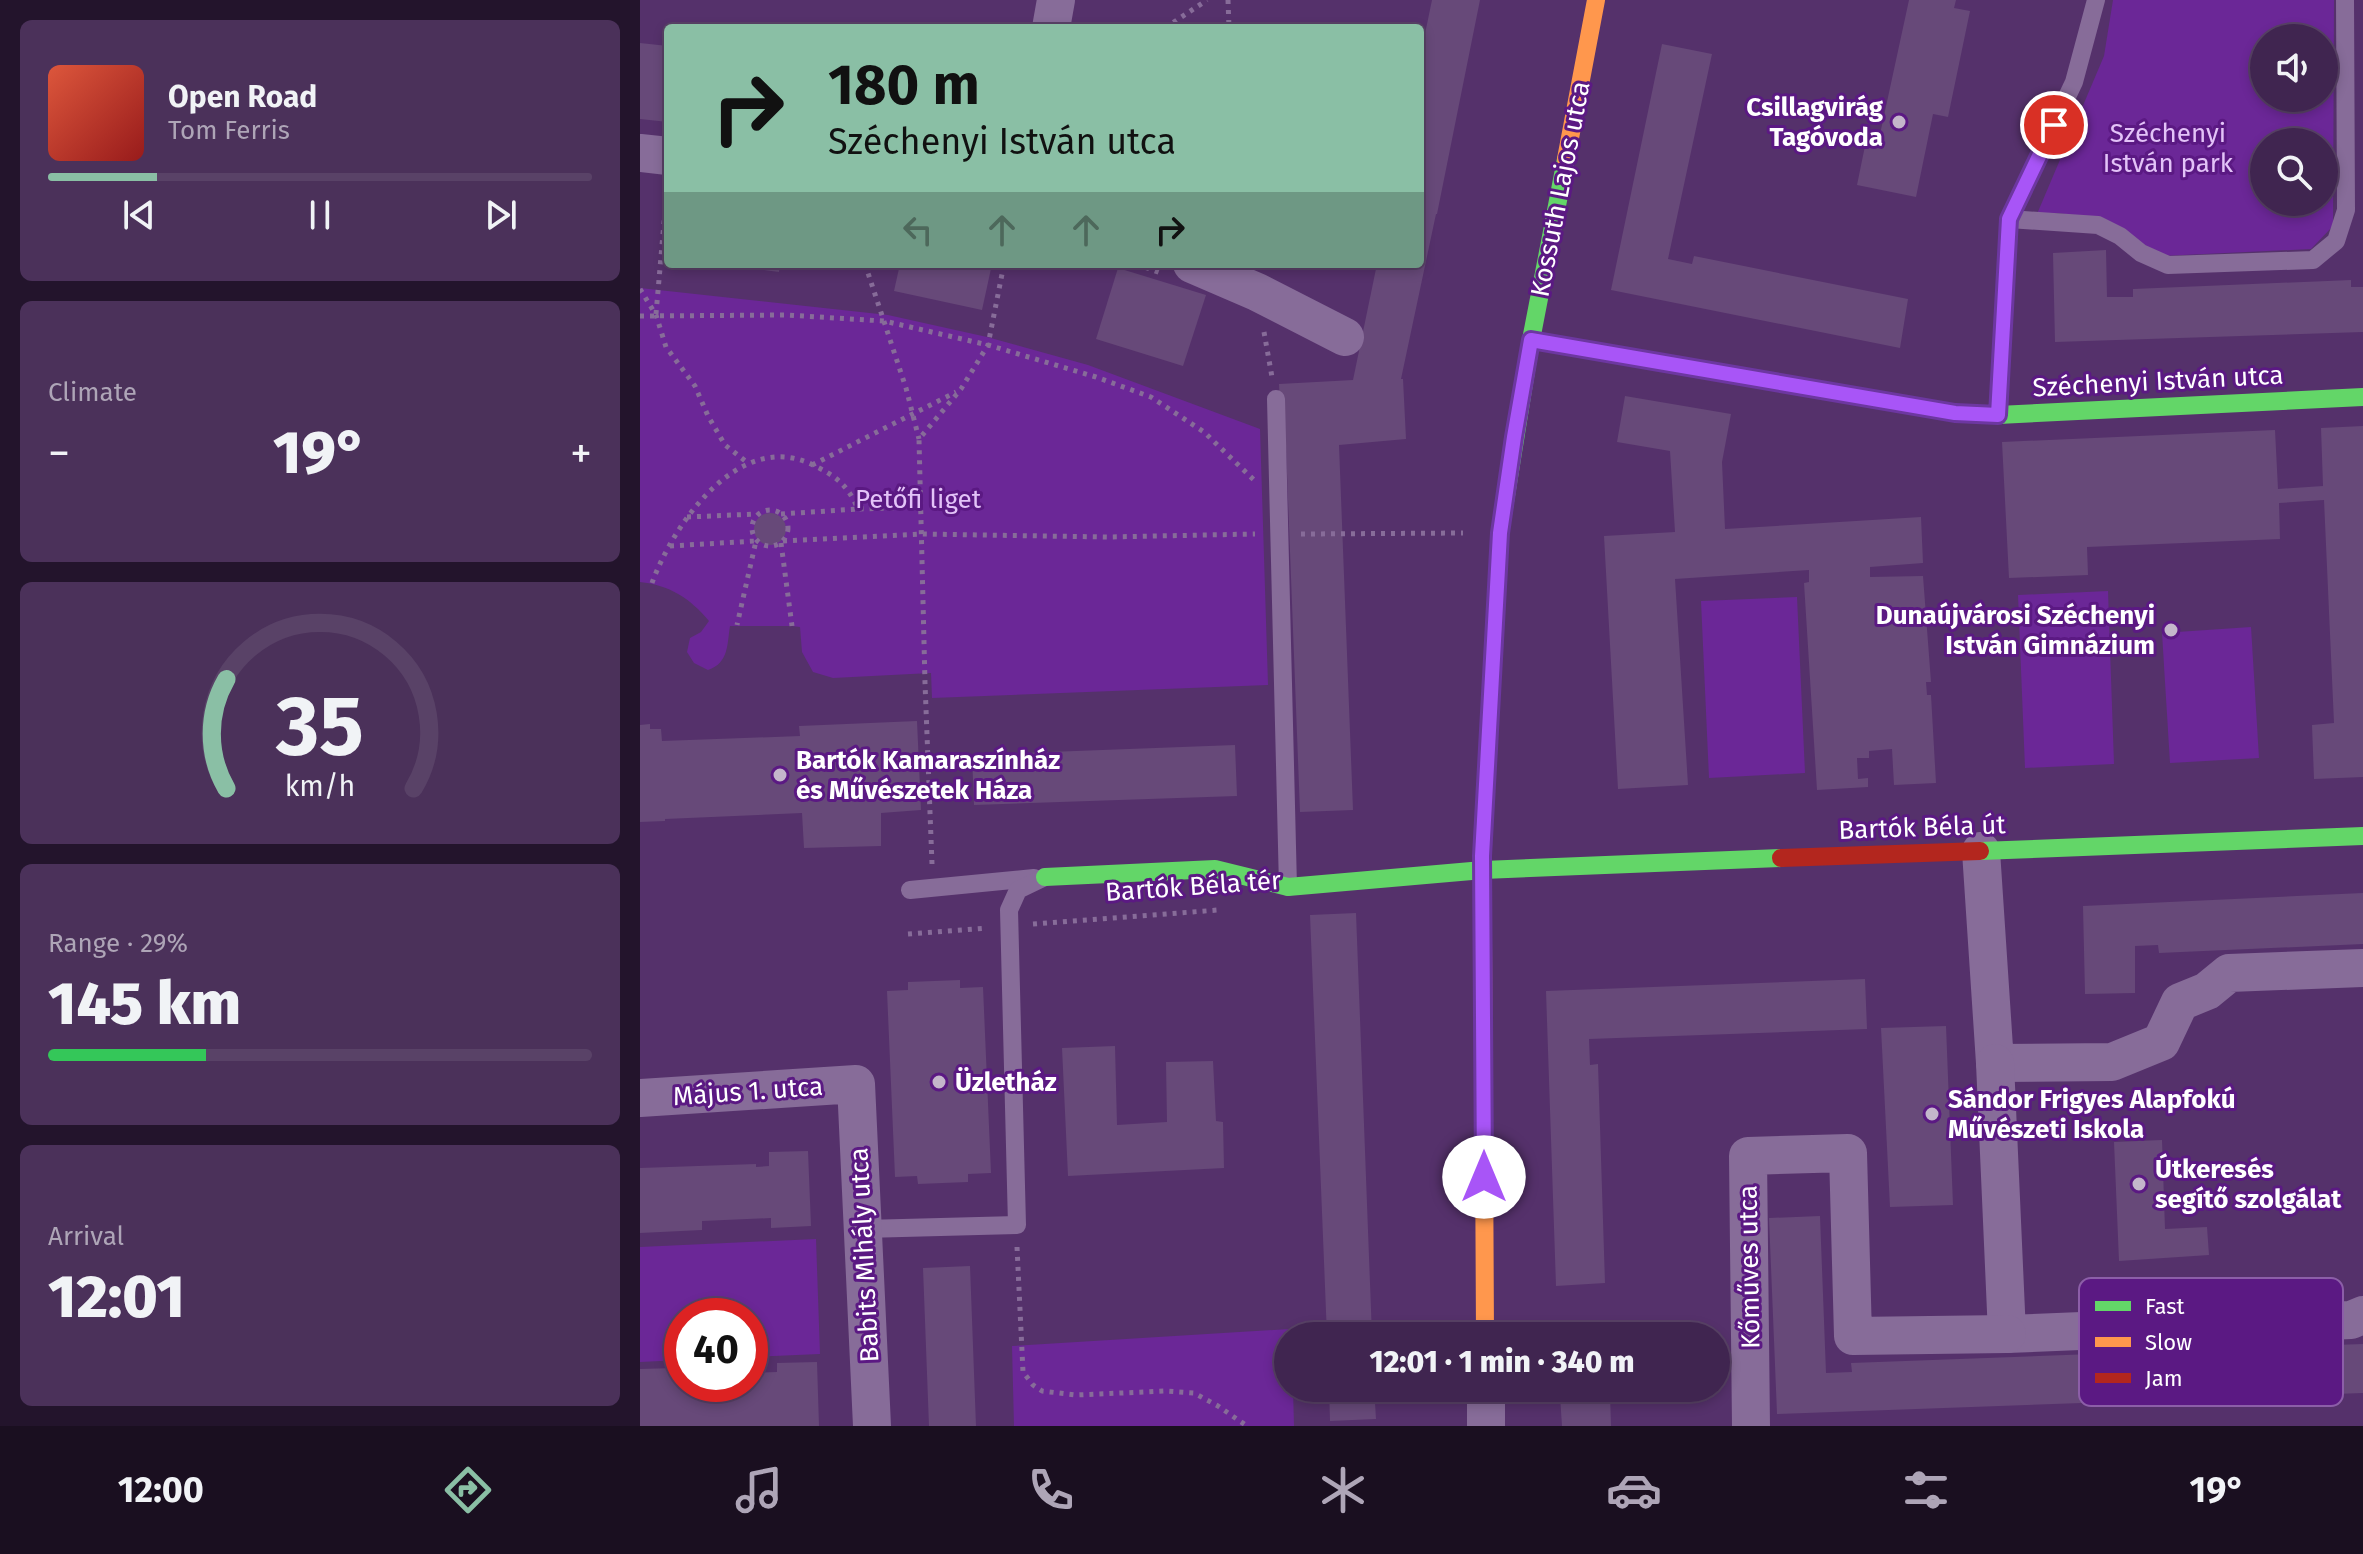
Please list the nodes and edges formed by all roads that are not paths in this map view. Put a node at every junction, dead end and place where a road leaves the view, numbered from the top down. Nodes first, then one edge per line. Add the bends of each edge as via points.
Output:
1 (1056, 0) edge
2 (1596, 0) edge
3 (2096, 0) edge
4 (2345, 0) edge
5 (1052, 24) edge
6 (640, 153) edge
7 (664, 156) edge
8 (2009, 219) junction
9 (1201, 268) edge
10 (1345, 337) dead end
11 (1531, 340) junction
12 (2363, 397) edge
13 (1276, 399) dead end
14 (1998, 415) junction
15 (2363, 836) edge
16 (1981, 851) junction
17 (1483, 870) junction
18 (1045, 877) junction
19 (1288, 887) junction
20 (910, 890) dead end
21 (2363, 968) edge
22 (1995, 1063) junction
23 (856, 1084) joint
24 (640, 1098) edge
25 (864, 1229) junction
26 (2363, 1315) edge
27 (2343, 1320) edge
28 (1485, 1322) edge
29 (2079, 1331) edge
30 (2007, 1334) junction
31 (1486, 1402) edge
32 (872, 1426) edge
33 (1486, 1426) edge
34 (1751, 1426) edge

1 - 5 street
2 - 11 street, Kossuth Lajos utca
3 - 8 lane via 2074,82
4 - 8 lane via 2346,210 2336,241 2313,260 2168,265 2098,225
6 - 7 street
8 - 14 lane
9 - 10 street
11 - 14 street, Széchenyi István utca via 1955,413
11 - 17 street, Kossuth Lajos utca via 1500,533
12 - 14 street, Széchenyi István utca
13 - 19 lane
15 - 16 street, Bartók Béla út
16 - 17 street, Bartók Béla út
16 - 22 street
17 - 19 street, Bartók Béla tér
17 - 28 street, Kossuth Lajos utca
18 - 19 street, Bartók Béla tér via 1215,869
18 - 20 lane, Bartók Béla tér
18 - 25 lane via 1018,890 1009,910 1017,1225
21 - 22 street via 2229,973 2207,991 2180,1002 2161,1042 2112,1062
22 - 30 street
23 - 24 street, Május 1. utca
23 - 25 street, Babits Mihály utca
25 - 32 street, Babits Mihály utca
26 - 27 street
29 - 30 street
30 - 34 street, Kőműves utca via 1853,1336 1848,1153 1748,1156
31 - 33 street

